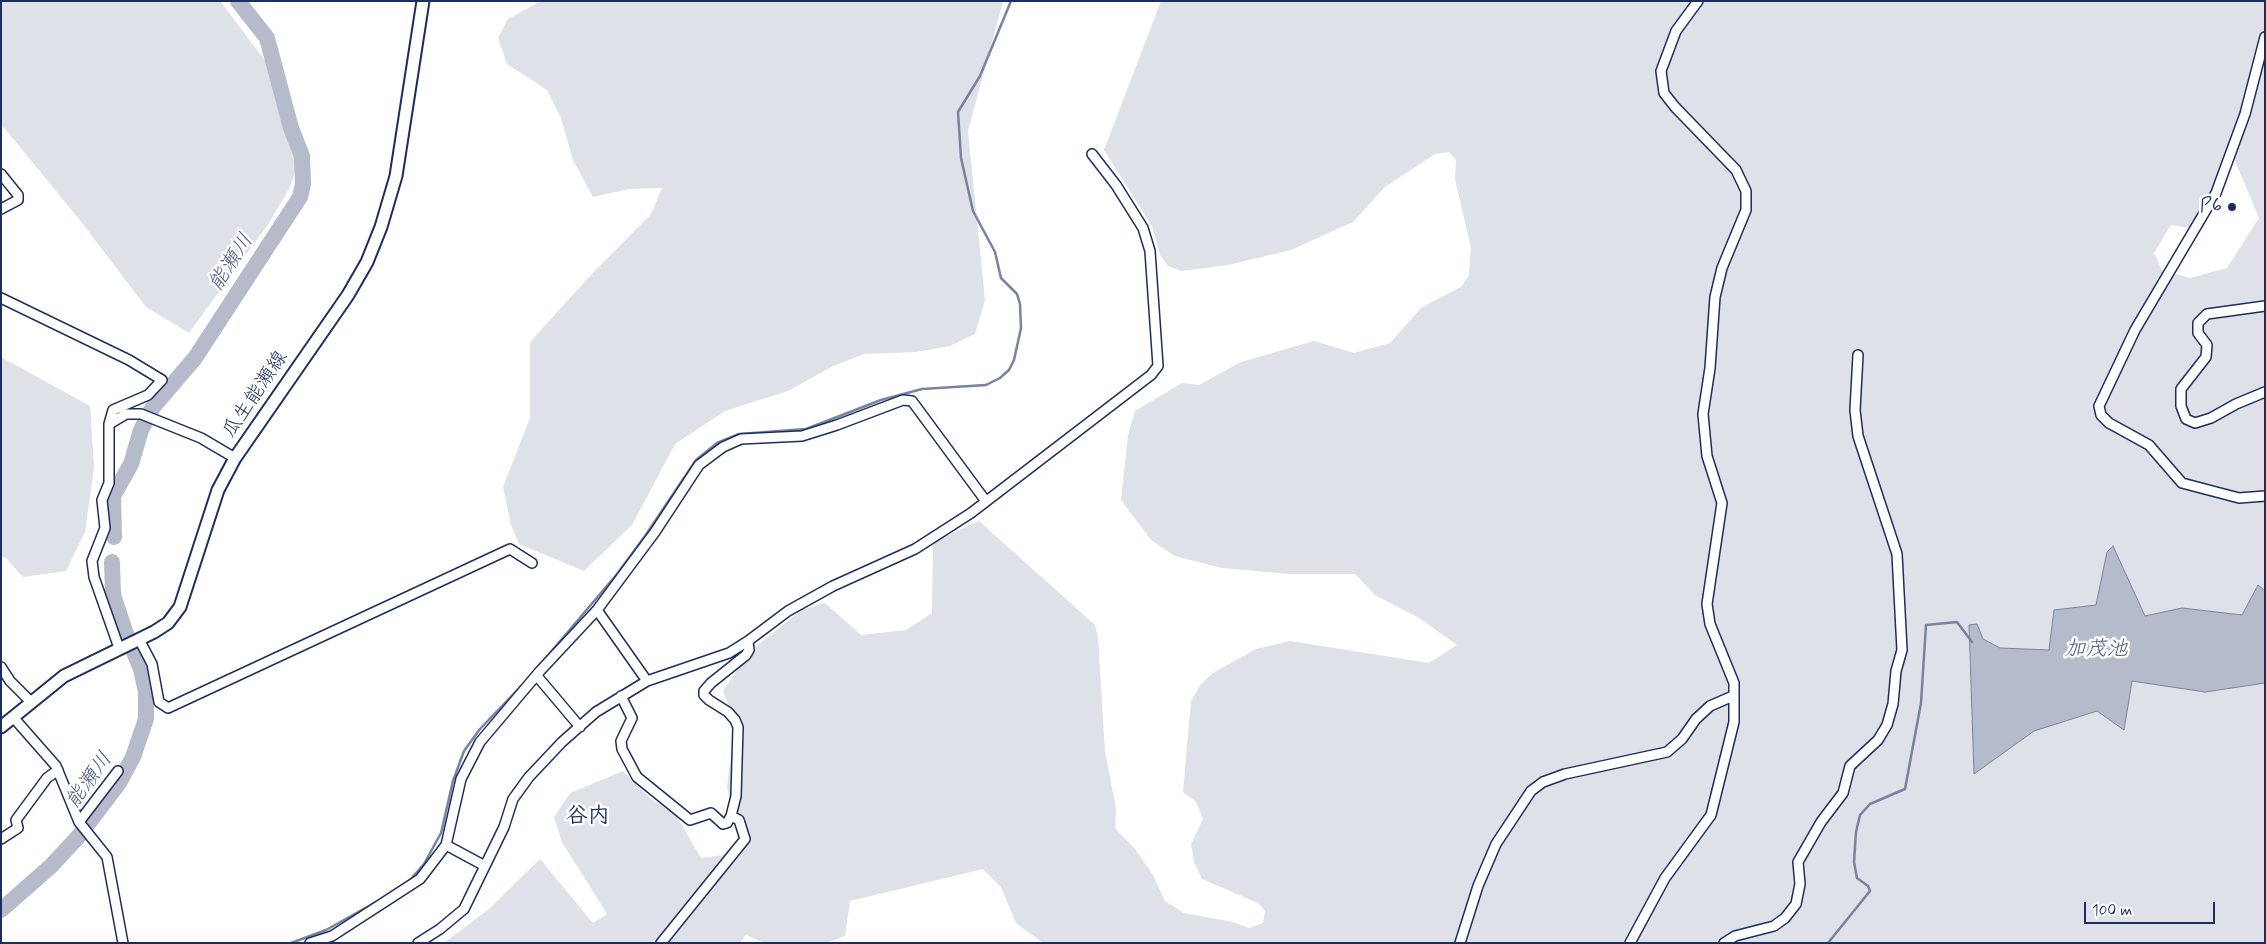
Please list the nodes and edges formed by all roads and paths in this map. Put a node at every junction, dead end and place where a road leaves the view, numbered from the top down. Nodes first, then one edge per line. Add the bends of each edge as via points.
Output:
1 (424, 1) edge
2 (1698, 1) edge
3 (2265, 38) edge
4 (1092, 154) dead end
5 (1, 174) edge
6 (1, 209) edge
7 (1, 298) edge
8 (2265, 306) edge
9 (1858, 355) dead end
10 (2265, 392) edge
11 (109, 424) junction
12 (235, 458) junction
13 (2265, 496) edge
14 (985, 500) junction
15 (532, 563) dead end
16 (597, 610) junction
17 (139, 639) junction
18 (748, 642) junction
19 (119, 648) junction
20 (1, 667) edge
21 (537, 676) junction
22 (647, 681) junction
23 (621, 696) junction
24 (1733, 696) junction
25 (31, 702) junction
26 (13, 717) junction
27 (1, 727) edge
28 (580, 727) junction
29 (58, 770) junction
30 (118, 771) dead end
31 (731, 816) junction
32 (79, 822) junction
33 (1, 839) edge
34 (446, 845) junction
35 (485, 866) junction
36 (123, 943) edge
37 (310, 943) edge
38 (418, 943) edge
39 (661, 943) edge
40 (1460, 943) edge
41 (1630, 943) edge
42 (1724, 943) edge

1 - 12 main road, 瓜生能瀬線 via 396,176 367,262 348,295
2 - 24 street via 1676,31 1662,71 1664,93 1736,170 1746,191 1746,210 1722,268 1715,297 1703,414 1707,456 1722,503 1707,604 1710,624 1734,683
3 - 13 street via 2245,114 2216,193 2135,330 2099,406 2101,415 2109,423 2149,445 2182,483 2238,498
4 - 14 street via 1143,228 1153,274 1158,366 1151,375
5 - 6 street via 18,195 18,200
7 - 11 street via 129,360 162,380 148,395 113,410
8 - 10 street via 2207,314 2198,323 2198,333 2207,345 2206,356 2181,389 2181,406 2186,419 2195,423
9 - 42 street via 1855,410 1858,436 1897,554 1902,650 1893,704 1887,725 1878,740 1850,766 1843,793 1821,822 1798,862 1800,884 1796,904 1774,926 1735,936
11 - 12 street via 126,414 141,414 201,438
11 - 19 street via 109,483 102,500 105,528 92,561 94,576
12 - 17 main road, 瓜生能瀬線 via 218,490 180,607 168,622
14 - 16 street via 912,401 903,400 802,436 741,439 699,465 655,532
14 - 18 street via 971,513 915,549 833,586 788,611
15 - 17 street via 510,549 168,708 159,702 152,664
16 - 21 street
16 - 22 street
17 - 19 main road, 瓜生能瀬線
18 - 22 street via 728,653
18 - 31 street via 750,650 746,655 704,691 709,700 736,720 738,727 736,796
19 - 25 main road, 瓜生能瀬線 via 76,669
20 - 25 street
21 - 28 street
21 - 34 street via 480,742 461,779
22 - 23 street
23 - 28 street
23 - 31 street via 632,718 621,740 622,749 637,778 690,820 711,813 723,824
24 - 40 street via 1710,706 1667,752 1565,774 1543,782 1531,791 1496,844 1478,886
24 - 41 street via 1734,722 1711,814 1665,878
25 - 26 main road, 瓜生能瀬線
26 - 27 main road, 瓜生能瀬線
26 - 29 street
28 - 35 street via 542,763 513,799
29 - 32 street
29 - 33 street via 47,778 16,820 18,828
30 - 32 street
31 - 39 street via 739,820 745,839
32 - 36 street via 107,857
34 - 35 street
34 - 37 street via 420,879 332,936
35 - 38 street via 464,908 440,930

